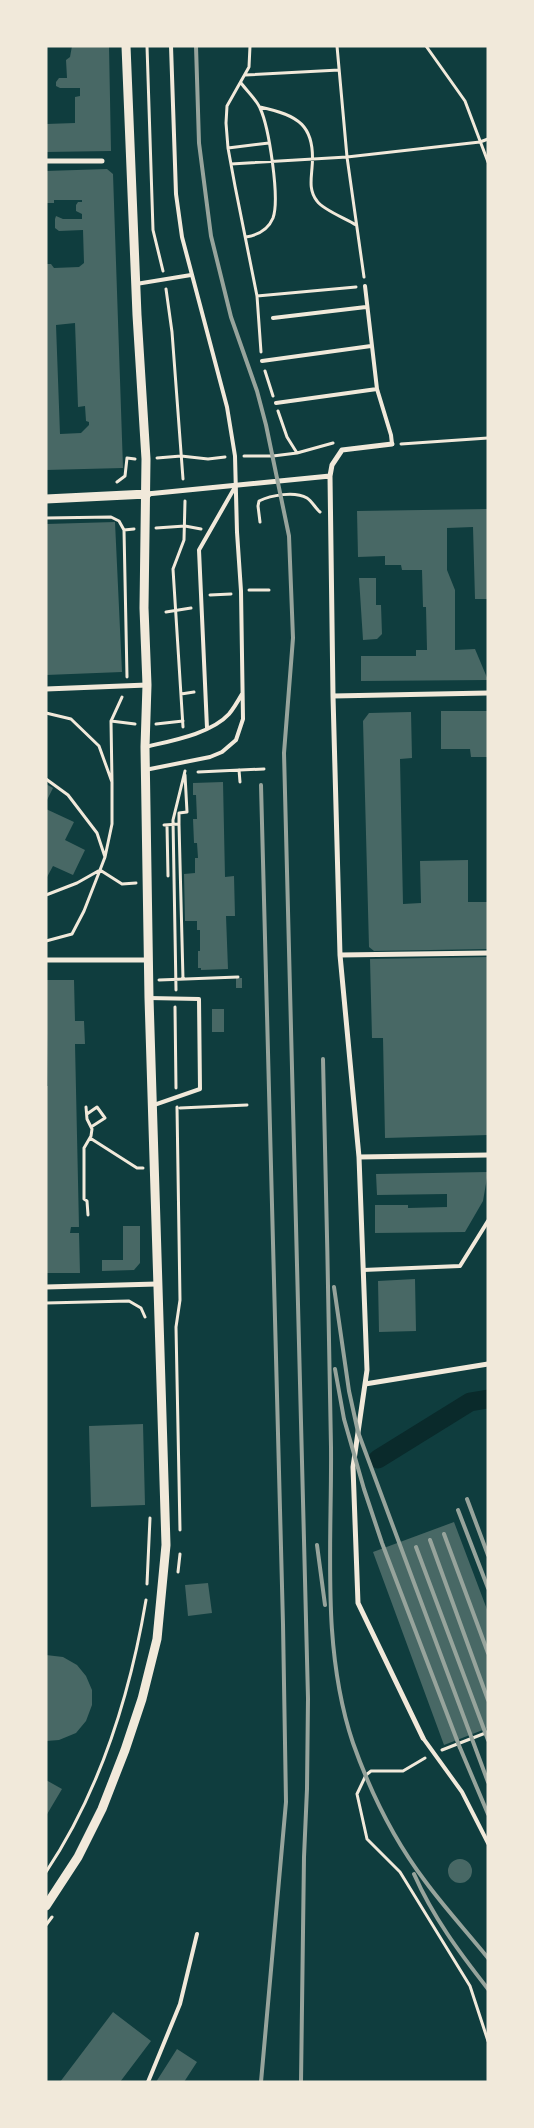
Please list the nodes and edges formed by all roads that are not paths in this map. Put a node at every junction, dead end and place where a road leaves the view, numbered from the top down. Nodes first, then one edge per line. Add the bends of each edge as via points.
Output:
1 (126, 46) edge
2 (171, 46) edge
3 (102, 160) dead end
4 (46, 161) edge
5 (191, 274) junction
6 (135, 284) junction
7 (365, 286) road end
8 (366, 307) junction
9 (273, 318) dead end
10 (371, 346) junction
11 (262, 361) road end
12 (377, 389) junction
13 (276, 403) road end
14 (392, 444) joint
15 (330, 476) junction
16 (236, 486) junction
17 (147, 494) junction
18 (46, 499) edge
19 (147, 685) junction
20 (46, 689) edge
21 (242, 693) junction
22 (488, 693) edge
23 (333, 696) junction
24 (207, 728) junction
25 (145, 747) junction
26 (145, 770) junction
27 (488, 952) edge
28 (340, 955) junction
29 (46, 960) edge
30 (148, 960) junction
31 (149, 998) junction
32 (152, 1106) junction
33 (488, 1155) edge
34 (359, 1157) junction
35 (488, 1221) edge
36 (363, 1270) junction
37 (157, 1284) junction
38 (46, 1287) edge
39 (488, 1364) edge
40 (365, 1384) junction
41 (423, 1738) joint
42 (488, 1843) edge
43 (46, 1906) edge
44 (197, 1934) dead end
45 (148, 2082) edge

1 - 6 street
2 - 5 lane via 177,201
3 - 4 street
5 - 6 lane
5 - 16 lane via 227,406
6 - 17 street
7 - 8 lane
8 - 9 lane
8 - 10 lane
10 - 11 lane
10 - 12 lane
12 - 13 lane
12 - 14 lane
14 - 15 street via 342,450 332,465
15 - 16 street
15 - 23 street
16 - 17 street
16 - 21 lane
16 - 24 lane via 200,550
17 - 18 street
17 - 19 street via 144,528
19 - 20 street
19 - 25 street
21 - 24 lane via 228,715
21 - 26 lane via 243,719 236,740 222,752
22 - 23 street
23 - 28 street
24 - 25 lane
25 - 26 street
26 - 30 street
27 - 28 street
28 - 34 street
29 - 30 street
30 - 31 street
31 - 32 street
31 - 32 lane via 199,999 200,1089
32 - 37 street
33 - 34 street
34 - 36 street
35 - 36 lane via 460,1266
36 - 40 street
37 - 38 street
37 - 43 street via 166,1544 156,1639 136,1716 102,1808 78,1856
39 - 40 street
40 - 41 street via 353,1467 358,1603
41 - 42 lane via 462,1792
44 - 45 lane via 180,2004

